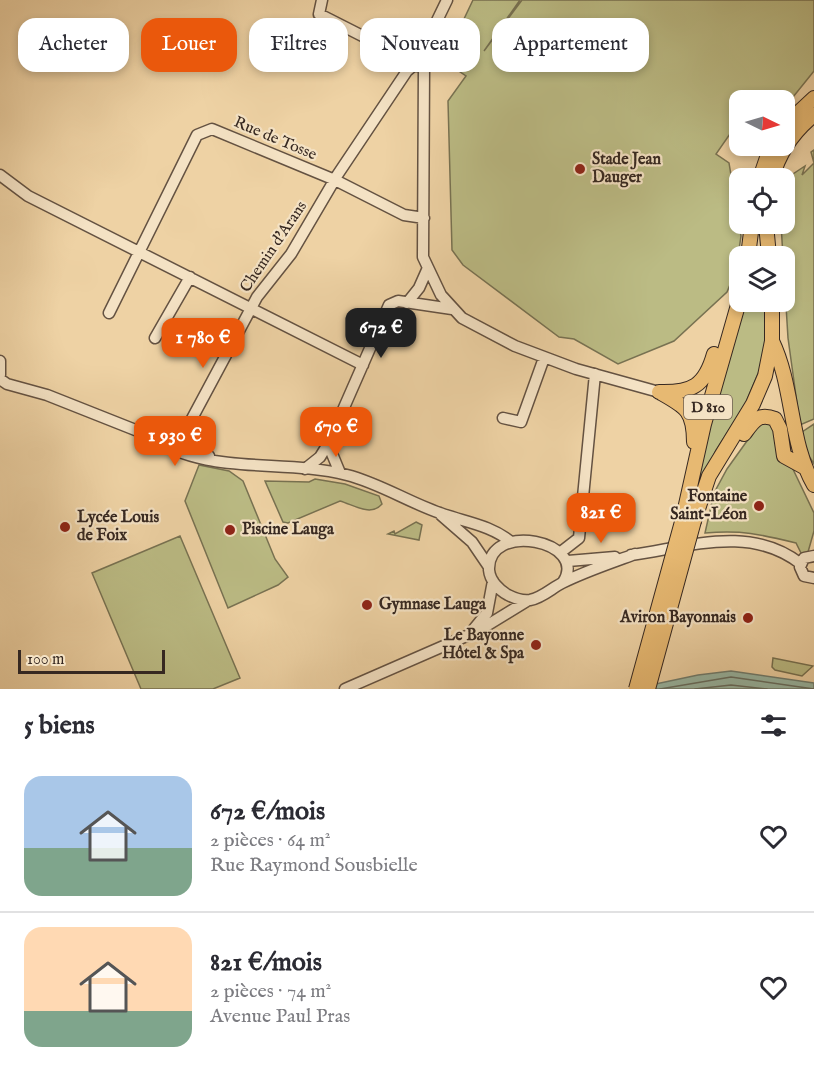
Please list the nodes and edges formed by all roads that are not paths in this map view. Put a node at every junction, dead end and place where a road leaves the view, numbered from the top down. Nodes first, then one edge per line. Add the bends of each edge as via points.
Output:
1 (322, 0) edge
2 (447, 0) edge
3 (438, 18) edge
4 (360, 35) edge
5 (406, 72) edge
6 (424, 72) edge
7 (814, 98) edge
8 (814, 115) edge
9 (795, 116) edge
10 (772, 168) edge
11 (0, 175) edge
12 (334, 180) junction
13 (424, 218) junction
14 (138, 250) junction
15 (427, 270) junction
16 (190, 277) junction
17 (407, 303) junction
18 (251, 308) junction
19 (452, 309) junction
20 (733, 312) edge
21 (736, 312) edge
22 (772, 312) edge
23 (109, 313) dead end
24 (155, 338) dead end
25 (772, 341) junction
26 (544, 358) junction
27 (0, 362) edge
28 (363, 365) junction
29 (595, 374) junction
30 (0, 377) edge
31 (659, 392) junction
32 (503, 418) dead end
33 (148, 435) junction
34 (180, 441) junction
35 (328, 444) junction
36 (723, 451) junction
37 (217, 460) junction
38 (804, 467) junction
39 (305, 469) junction
40 (694, 469) junction
41 (340, 473) junction
42 (814, 485) edge
43 (438, 513) junction
44 (689, 520) junction
45 (511, 542) junction
46 (635, 554) junction
47 (814, 556) edge
48 (565, 557) junction
49 (801, 564) junction
50 (489, 567) junction
51 (493, 581) junction
52 (563, 582) junction
53 (813, 582) edge
54 (527, 601) junction
55 (464, 638) junction
56 (345, 689) edge
57 (636, 689) edge
58 (648, 689) edge

1 - 4 street via 318,14
2 - 3 street
5 - 12 street, Chemin d'Arans
6 - 13 street
7 - 9 main road
8 - 10 main road
11 - 14 street, Chemin d'Arans via 28,196
12 - 13 street, Rue de Tosse via 404,215
12 - 14 street, Rue de Tosse via 212,129 197,135
12 - 18 street, Chemin d'Arans via 291,254
13 - 15 street via 423,257
14 - 16 street, Chemin d'Arans
14 - 23 street, Rue de Tosse
15 - 17 street
15 - 19 street
16 - 18 street, Chemin d'Arans
16 - 24 street
17 - 19 street
17 - 28 street via 389,305
18 - 28 street
18 - 34 street
19 - 26 street via 485,332
20 - 31 main road via 703,380 691,389
21 - 40 main road, D 810
22 - 25 main road, D 810
25 - 36 main road, D 810 via 760,390
25 - 38 main road via 782,362
26 - 29 street
26 - 32 street via 521,422
27 - 30 street
28 - 35 street
29 - 31 street
29 - 48 street via 579,538
30 - 33 street via 7,384 47,395
31 - 40 main road via 679,403 692,417
33 - 34 street
33 - 37 street via 180,454
34 - 37 street
35 - 39 street
35 - 41 street
36 - 38 main road via 734,449 753,420 770,417 778,423 784,456
36 - 44 main road, D 810
37 - 39 street
38 - 42 main road
39 - 41 street
40 - 44 main road, D 810
41 - 43 street
43 - 45 street via 501,533
43 - 50 street via 472,542
44 - 57 main road, D 810, bridge
44 - 58 main road, D 810, bridge
45 - 48 street via 536,543
45 - 50 street via 495,551
46 - 48 street
46 - 49 street via 737,539 773,547
46 - 52 street
47 - 49 street
48 - 52 street via 569,569
49 - 53 street via 802,574
50 - 51 street
51 - 54 street via 506,594
51 - 55 street via 487,613
52 - 54 street
54 - 55 street
55 - 56 street

